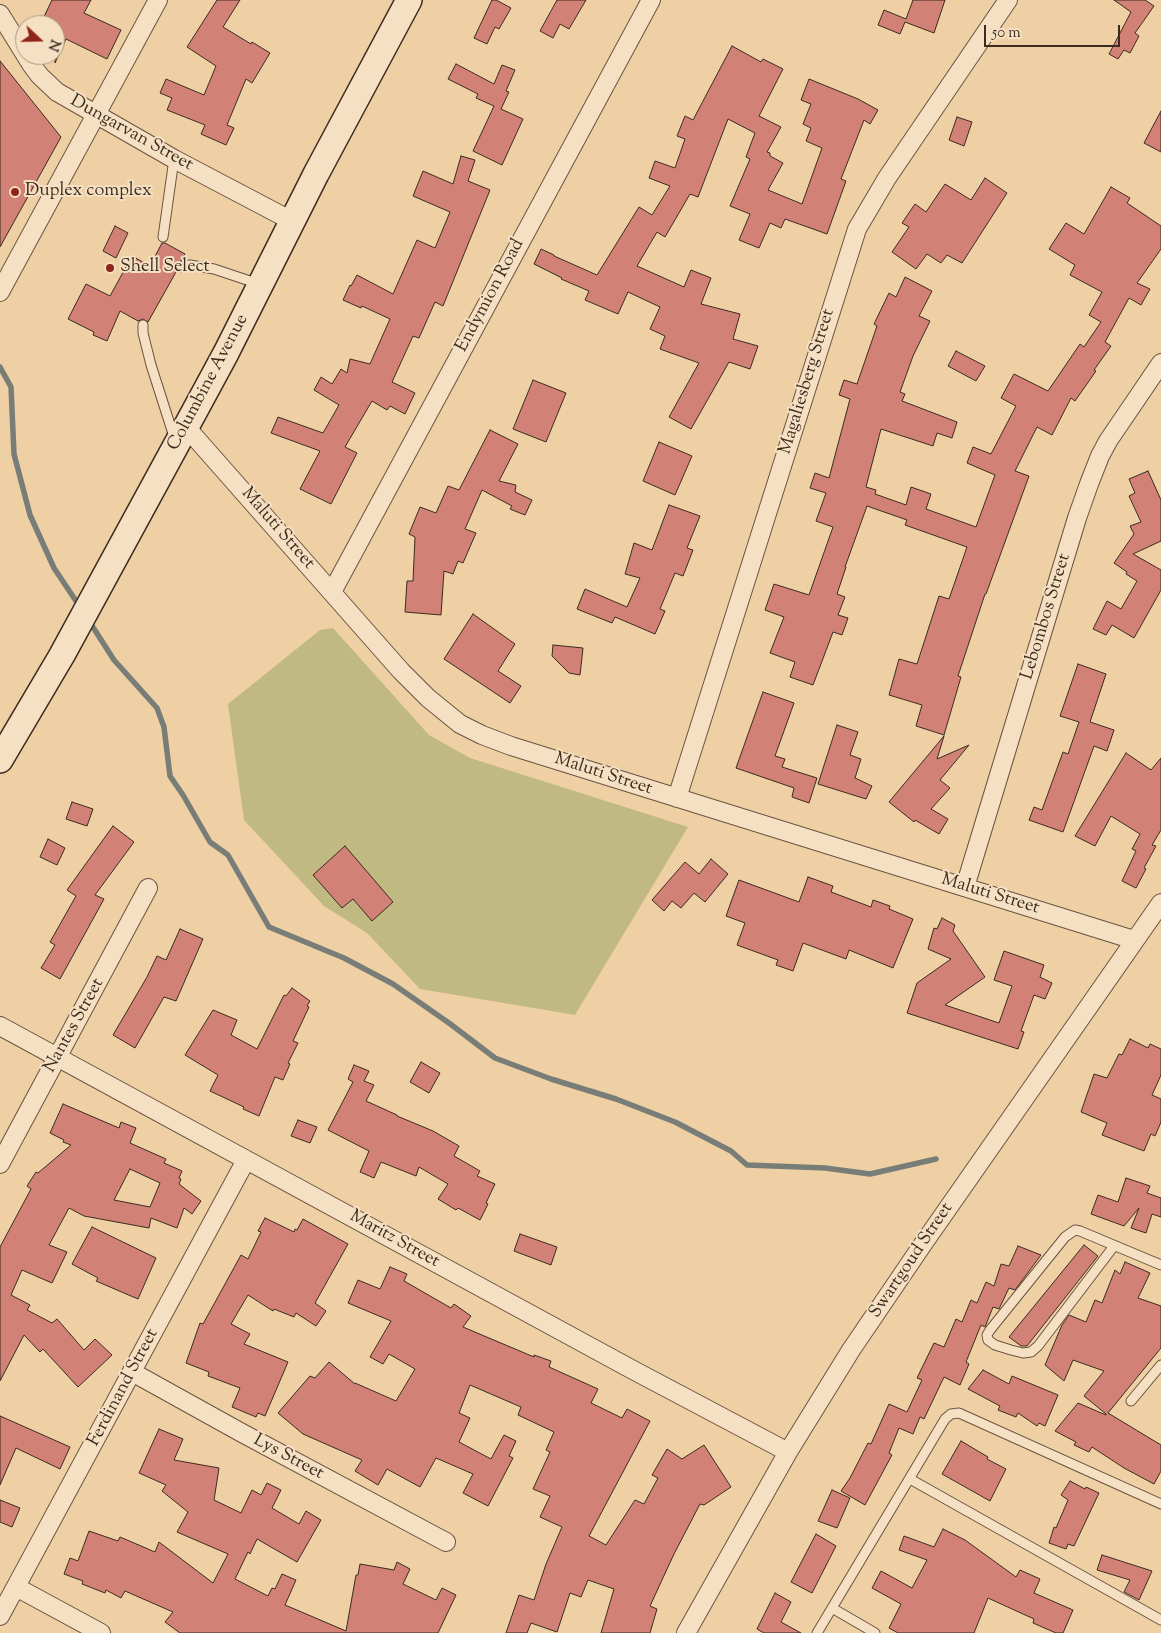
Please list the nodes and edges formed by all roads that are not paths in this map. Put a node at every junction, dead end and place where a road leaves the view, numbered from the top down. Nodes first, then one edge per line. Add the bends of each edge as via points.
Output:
1 (158, 0) edge
2 (409, 0) edge
3 (651, 0) edge
4 (1008, 0) edge
5 (0, 14) edge
6 (96, 115) junction
7 (174, 159) junction
8 (292, 220) junction
9 (163, 237) dead end
10 (180, 267) dead end
11 (261, 284) junction
12 (0, 292) edge
13 (143, 325) dead end
14 (1161, 363) edge
15 (181, 436) junction
16 (332, 592) junction
17 (0, 760) edge
18 (677, 798) junction
19 (965, 887) junction
20 (148, 888) dead end
21 (1161, 902) edge
22 (1134, 940) junction
23 (0, 1026) edge
24 (57, 1057) junction
25 (246, 1160) junction
26 (0, 1164) edge
27 (1114, 1246) junction
28 (1161, 1265) edge
29 (1161, 1365) edge
30 (132, 1372) junction
31 (1130, 1401) dead end
32 (788, 1452) junction
33 (910, 1478) junction
34 (1161, 1504) edge
35 (446, 1542) dead end
36 (16, 1587) junction
37 (832, 1608) junction
38 (0, 1616) edge
39 (1161, 1620) edge
40 (101, 1633) edge
41 (686, 1633) edge
42 (818, 1633) edge
43 (875, 1633) edge

1 - 6 street
2 - 8 main road, Columbine Avenue
3 - 16 street, Endymion Road
4 - 18 street, Magaliesberg Street via 887,178 857,229
5 - 6 street, Dungarvan Street via 40,76 57,92
6 - 7 street, Dungarvan Street
6 - 12 street
7 - 8 street, Dungarvan Street
7 - 9 lane
8 - 11 main road, Columbine Avenue
10 - 11 lane via 190,265 214,269
11 - 15 main road, Columbine Avenue
13 - 15 lane via 152,365
14 - 19 street, Lebombos Street via 1108,441 1088,484
15 - 16 street, Maluti Street
15 - 17 main road, Columbine Avenue via 62,656
16 - 18 street, Maluti Street via 401,671 460,724 511,746
18 - 19 street, Maluti Street
19 - 22 street, Maluti Street
20 - 24 street, Nantes Street
21 - 22 street, Swartgoud Street
22 - 32 street, Swartgoud Street via 851,1350
23 - 24 street, Maritz Street
24 - 25 street, Maritz Street
24 - 26 street, Nantes Street
25 - 30 street, Ferdinand Street
25 - 32 street, Maritz Street
27 - 27 lane via 1080,1231 1070,1233 990,1330 988,1340 1010,1350 1031,1352
27 - 28 lane
29 - 31 lane
30 - 35 street, Lys Street
30 - 36 street, Ferdinand Street
32 - 41 street, Swartgoud Street
33 - 34 lane via 945,1419 959,1413
33 - 37 lane
33 - 39 lane
36 - 38 street, Ferdinand Street
36 - 40 street
37 - 42 lane
37 - 43 lane

